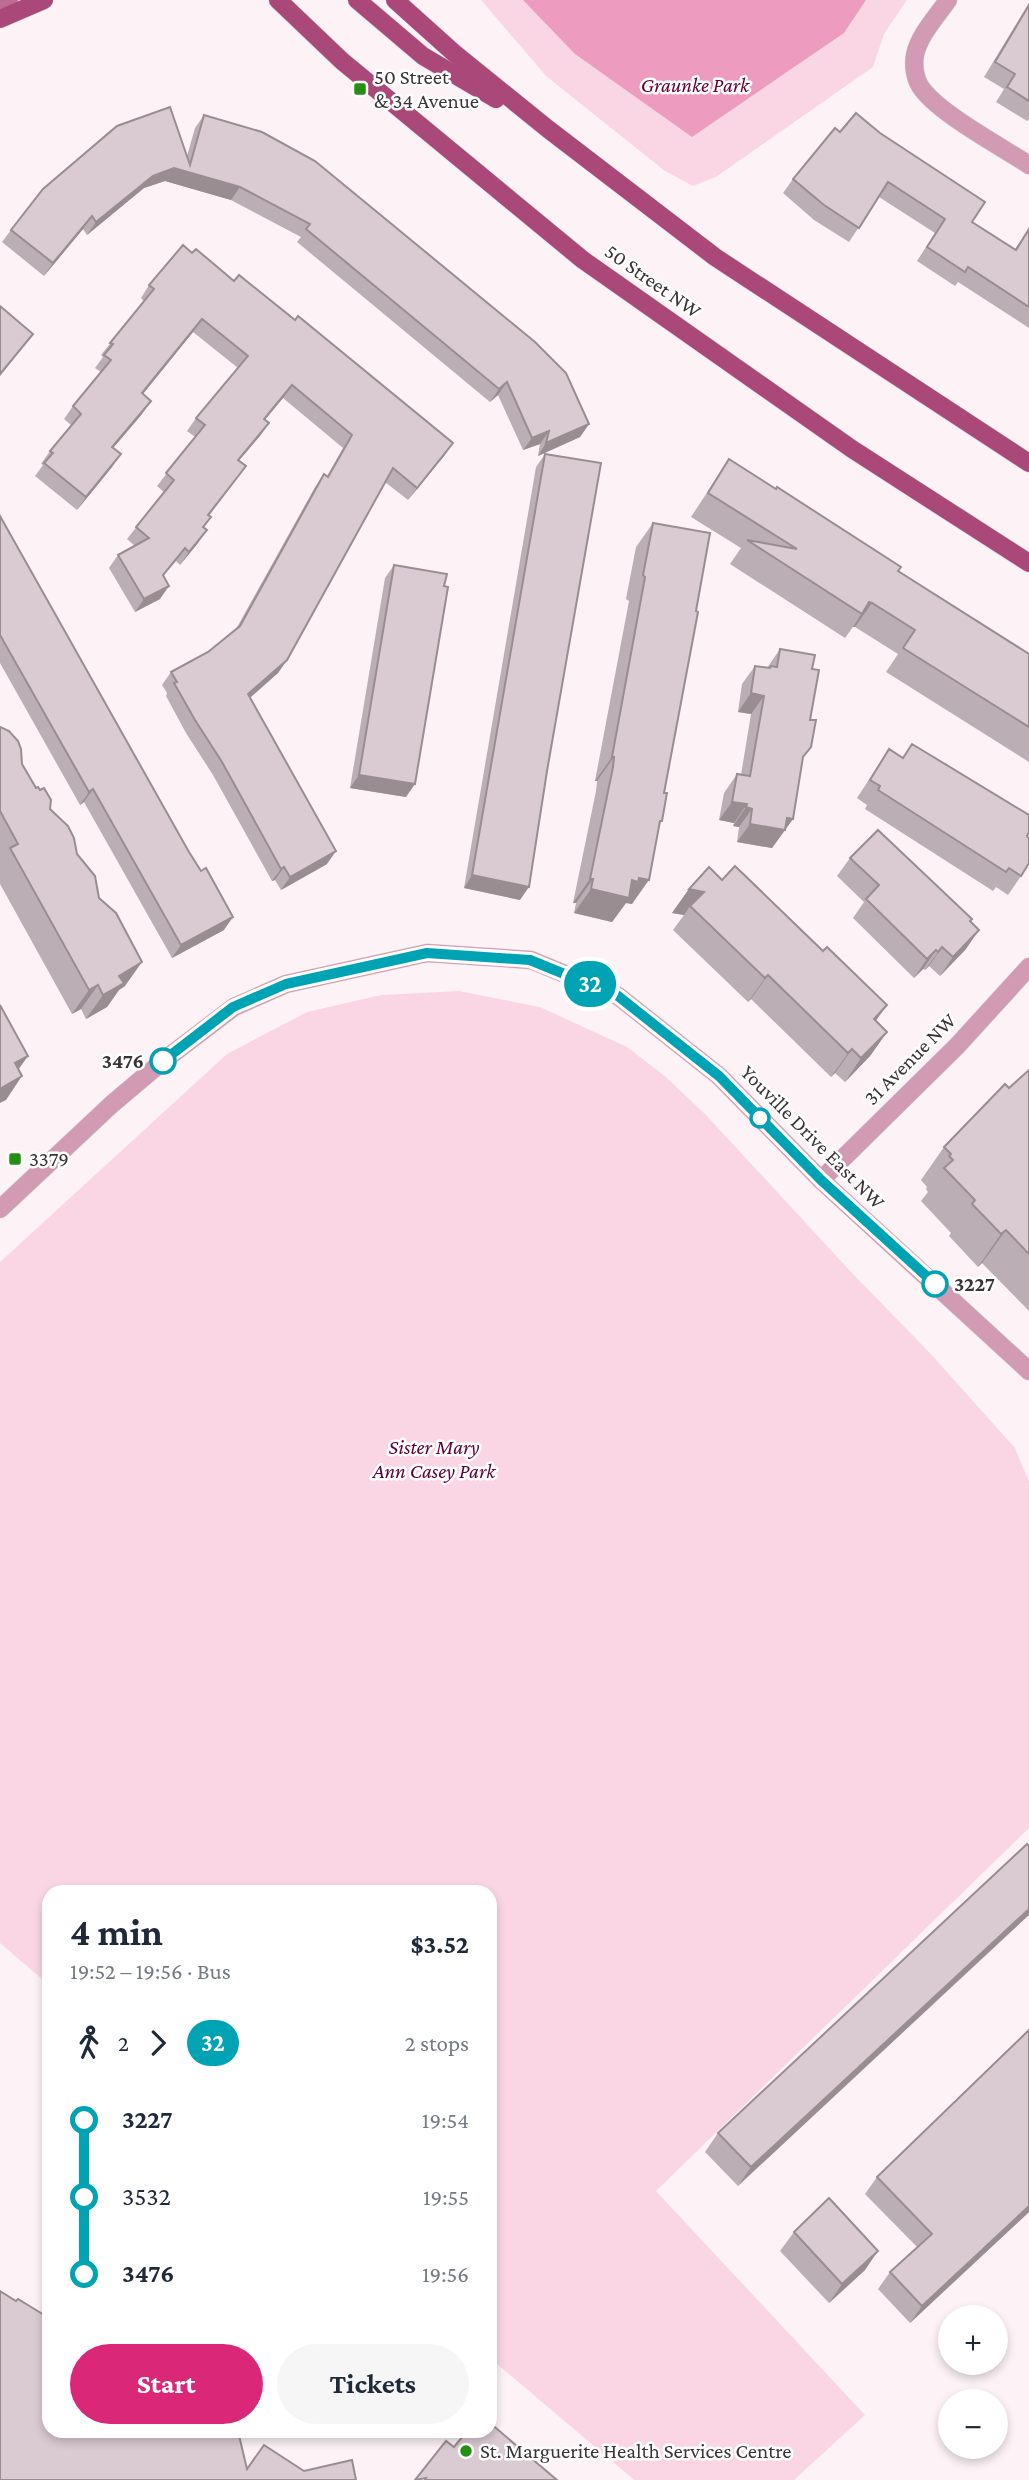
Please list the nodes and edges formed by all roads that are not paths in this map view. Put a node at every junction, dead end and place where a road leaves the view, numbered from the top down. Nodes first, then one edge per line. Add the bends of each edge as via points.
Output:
1 (9, 0) edge
2 (44, 0) edge
3 (270, 0) edge
4 (278, 0) edge
5 (357, 0) edge
6 (395, 0) edge
7 (948, 0) edge
8 (0, 11) edge
9 (296, 18) junction
10 (0, 19) edge
11 (548, 129) junction
12 (1029, 165) edge
13 (1029, 463) edge
14 (1029, 563) edge
15 (1029, 967) edge
16 (821, 1180) junction
17 (0, 1209) edge
18 (1029, 1371) edge

1 - 8 main road
2 - 10 main road
3 - 9 main road
4 - 9 main road, 50 Street NW
5 - 11 main road via 423,56
6 - 11 main road
7 - 12 street via 917,48 919,85 931,99
9 - 14 main road, 50 Street NW via 583,260 852,449
11 - 13 main road via 715,257
15 - 16 street, 31 Avenue NW via 957,1046
16 - 17 street, Youville Drive East NW via 719,1076 618,996 530,960 427,953 286,984 233,1007 112,1104
16 - 18 street, Youville Drive East NW

